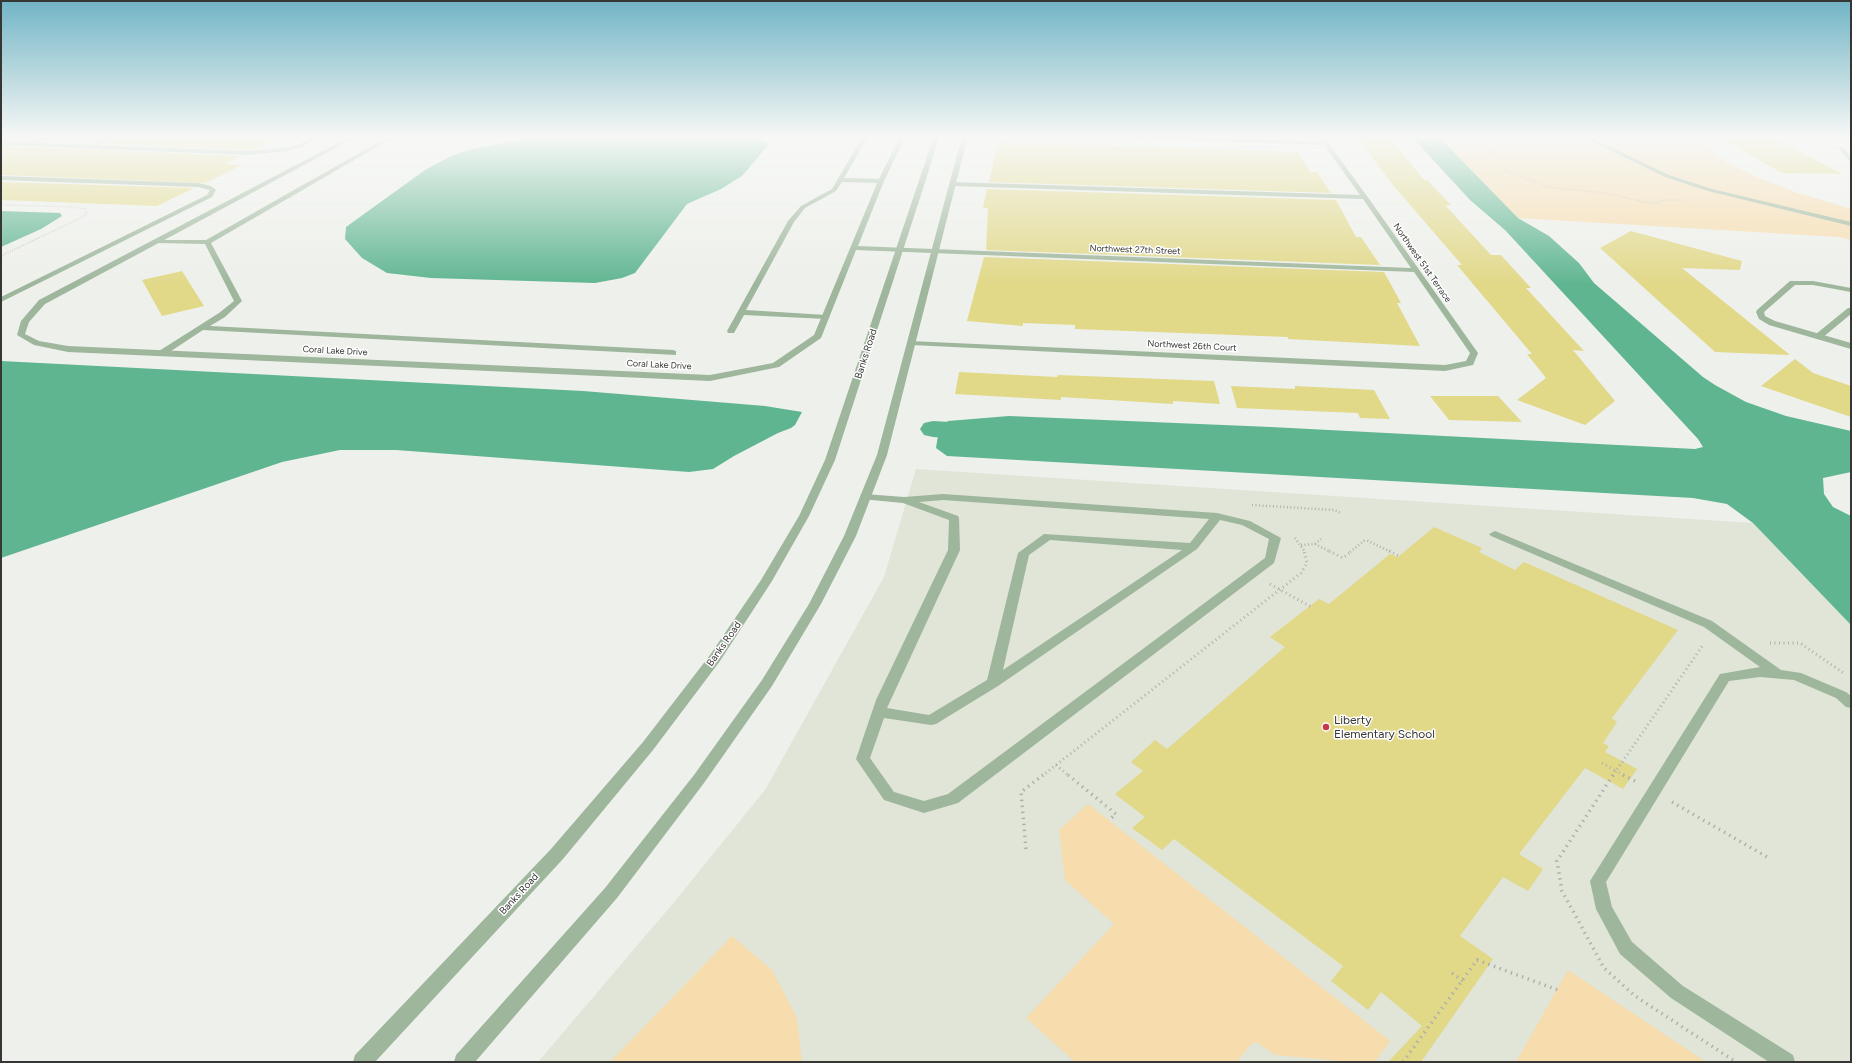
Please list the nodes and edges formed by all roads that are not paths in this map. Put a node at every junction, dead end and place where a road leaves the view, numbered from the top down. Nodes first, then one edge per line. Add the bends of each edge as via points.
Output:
1 (201, 186) edge
2 (261, 186) edge
3 (307, 186) edge
4 (837, 186) edge
5 (879, 186) edge
6 (921, 186) edge
7 (952, 186) edge
8 (1003, 186) edge
9 (1356, 186) edge
10 (1697, 186) edge
11 (1365, 197) junction
12 (1851, 224) edge
13 (157, 241) junction
14 (208, 242) junction
15 (854, 248) junction
16 (900, 250) junction
17 (936, 251) junction
18 (1416, 270) junction
19 (1851, 290) edge
20 (1, 300) edge
21 (1851, 310) edge
22 (741, 312) junction
23 (826, 316) junction
24 (202, 328) junction
25 (731, 331) dead end
26 (1819, 336) junction
27 (912, 343) junction
28 (1851, 346) edge
29 (673, 352) dead end
30 (162, 353) junction
31 (1470, 363) joint
32 (865, 497) junction
33 (904, 500) junction
34 (1217, 516) junction
35 (1495, 534) dead end
36 (1193, 547) junction
37 (1778, 674) junction
38 (993, 683) junction
39 (1851, 703) edge
40 (879, 712) junction
41 (362, 1062) edge
42 (463, 1062) edge
43 (1786, 1062) edge

1 - 20 street via 213,190 210,196
2 - 13 street, Coral Lake Drive
3 - 14 street
4 - 22 street via 834,190 803,207 791,221
5 - 15 street, Coral Lake Drive
6 - 16 street, Banks Road
7 - 17 street
8 - 11 street
9 - 11 street, Northwest 51st Terrace
10 - 12 street
11 - 18 street, Northwest 51st Terrace
13 - 14 street
13 - 30 street, Coral Lake Drive via 42,302 25,321 21,335 37,343 68,349
14 - 24 street via 238,301
15 - 16 street, Northwest 27th Street
15 - 23 street, Coral Lake Drive
16 - 17 street, Northwest 27th Street
16 - 41 street, Banks Road via 830,460 804,516 766,581 715,658 643,752 557,854
17 - 18 street, Northwest 27th Street
17 - 27 street
18 - 31 street, Northwest 51st Terrace via 1474,353
19 - 26 street via 1813,283 1793,283 1760,312 1762,317 1772,323
21 - 26 street
22 - 23 street
22 - 25 street
23 - 30 street, Coral Lake Drive via 818,336 776,365 710,378
24 - 29 street
24 - 30 street
26 - 28 street
27 - 31 street, Northwest 26th Court via 1444,368
27 - 32 street via 882,455
32 - 33 street
32 - 42 street via 850,536 815,604 767,683 704,773 611,892
33 - 34 street via 943,497
33 - 40 street via 954,518 954,550
34 - 36 street
34 - 40 street via 1246,523 1275,538 1270,560 953,798 924,807 889,796 863,759
35 - 37 street via 1708,624
36 - 38 street
36 - 38 street via 1048,536 1024,553
37 - 39 street via 1796,676 1841,695
37 - 43 street via 1760,672 1725,677 1598,881 1604,909 1626,948 1677,992
38 - 40 street via 931,720

